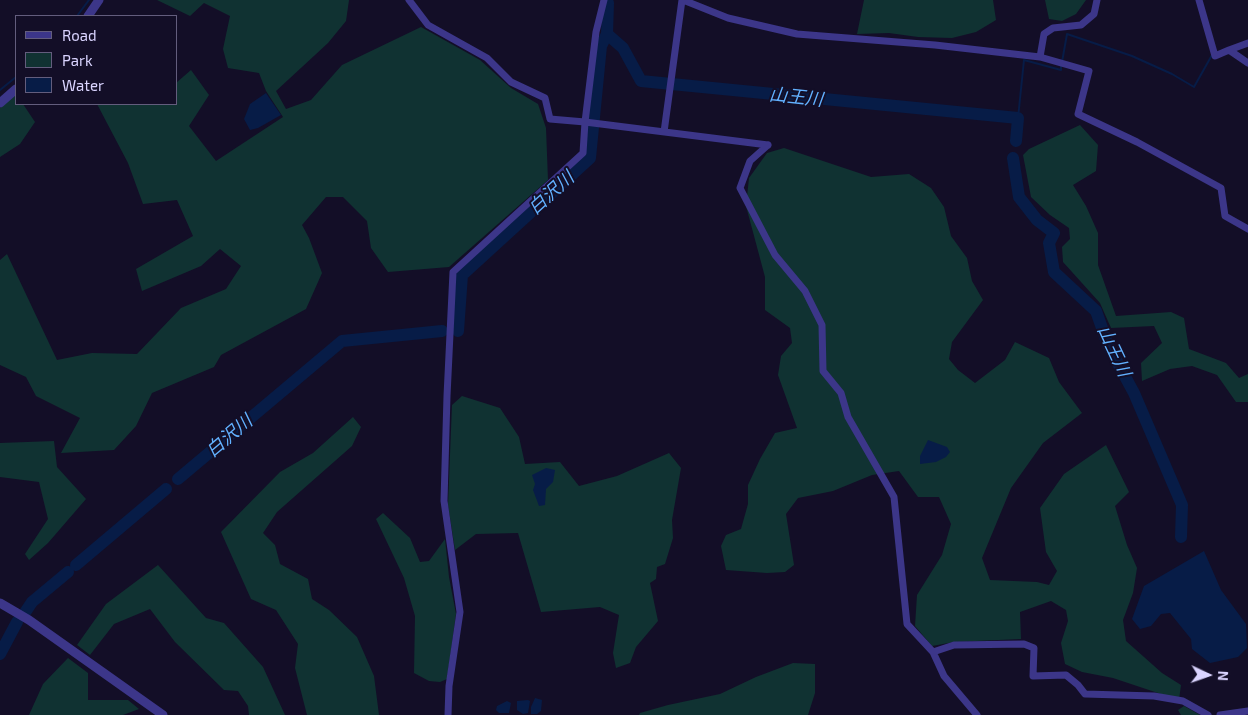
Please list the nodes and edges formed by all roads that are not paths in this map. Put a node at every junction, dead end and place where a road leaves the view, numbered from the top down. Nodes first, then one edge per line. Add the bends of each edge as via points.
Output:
1 (99, 0) edge
2 (409, 0) edge
3 (604, 0) edge
4 (682, 0) edge
5 (1097, 0) edge
6 (1199, 0) edge
7 (89, 15) edge
8 (1248, 42) edge
9 (1229, 50) junction
10 (1040, 57) junction
11 (1248, 63) edge
12 (15, 90) edge
13 (0, 102) edge
14 (585, 122) junction
15 (664, 132) junction
16 (1248, 229) edge
17 (0, 603) edge
18 (934, 652) junction
19 (1248, 711) edge
20 (163, 715) edge
21 (448, 715) edge
22 (977, 715) edge
23 (1208, 715) edge
24 (1220, 715) edge

1 - 7 street
2 - 14 street via 428,25 487,58 511,82 545,98 550,119
3 - 14 street via 596,32
4 - 10 street via 728,18 797,34
4 - 15 street
5 - 10 street via 1094,14 1081,25 1053,28 1044,34
6 - 9 street via 1215,56
8 - 9 street
9 - 11 street
10 - 16 street via 1089,71 1078,114 1221,188 1225,216
12 - 13 street
14 - 15 street
14 - 21 street via 583,153 453,272 444,501 460,612
15 - 18 street via 768,145 750,161 740,188 775,255 805,291 822,324 823,371 841,393 848,417 894,497 907,624
17 - 20 street
18 - 22 street via 944,676
18 - 23 street via 954,645 1024,644 1034,648 1033,676 1066,675 1084,694 1154,696 1183,701
19 - 24 street

